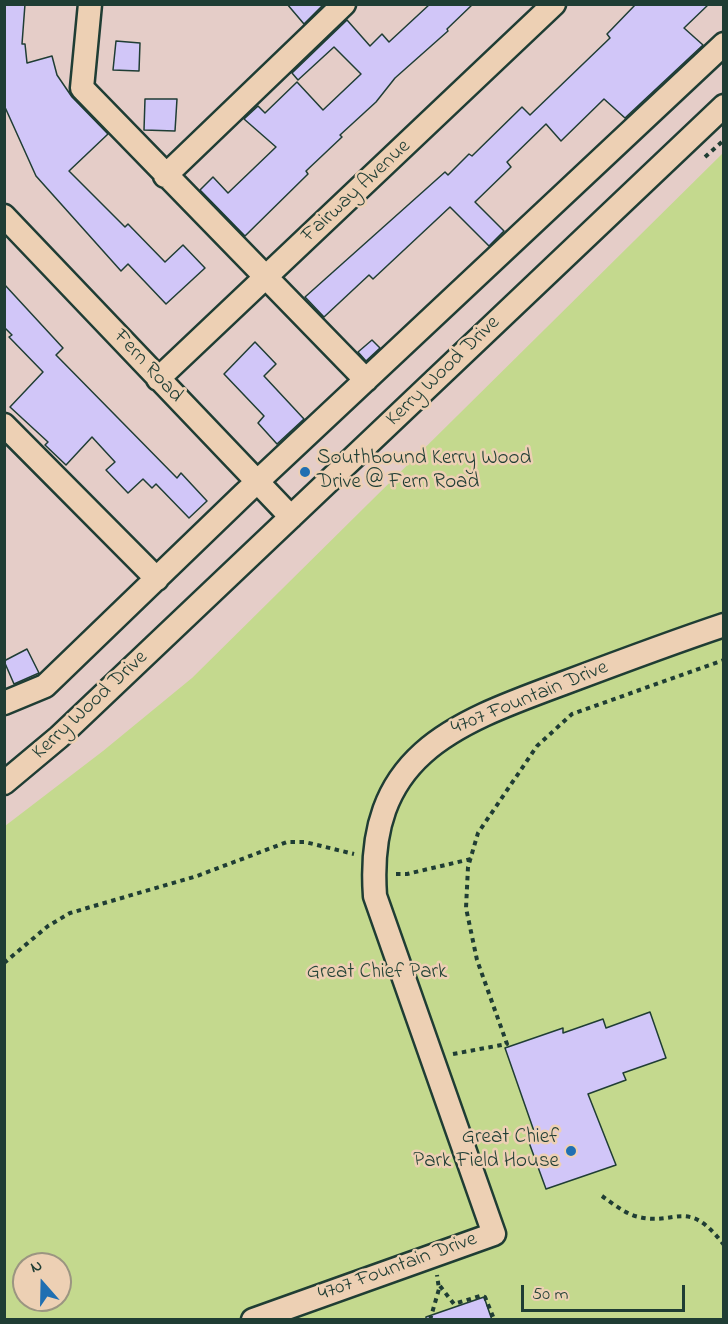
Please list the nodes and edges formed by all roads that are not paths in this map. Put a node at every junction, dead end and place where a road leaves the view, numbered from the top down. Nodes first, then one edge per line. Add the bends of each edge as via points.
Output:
1 (90, 4) edge
2 (344, 4) edge
3 (554, 4) edge
4 (723, 44) edge
5 (723, 106) edge
6 (165, 176) junction
7 (4, 216) edge
8 (266, 277) junction
9 (158, 379) junction
10 (366, 380) junction
11 (4, 425) edge
12 (257, 482) junction
13 (291, 517) junction
14 (157, 579) junction
15 (723, 625) edge
16 (4, 703) edge
17 (4, 783) edge
18 (253, 1320) edge

1 - 6 street via 82,88
2 - 6 street
3 - 8 street, Fairway Avenue
4 - 10 street
5 - 13 street, Kerry Wood Drive
6 - 8 street
7 - 9 street, Fern Road
8 - 9 street, Fairway Avenue
8 - 10 street
9 - 12 street, Fern Road
10 - 12 street
11 - 14 street
12 - 13 street, Fern Road
12 - 14 street
13 - 17 street, Kerry Wood Drive
14 - 16 street via 45,686
15 - 18 street, 4707 Fountain Drive via 502,706 440,737 422,752 395,790 384,814 374,861 378,906 494,1234

